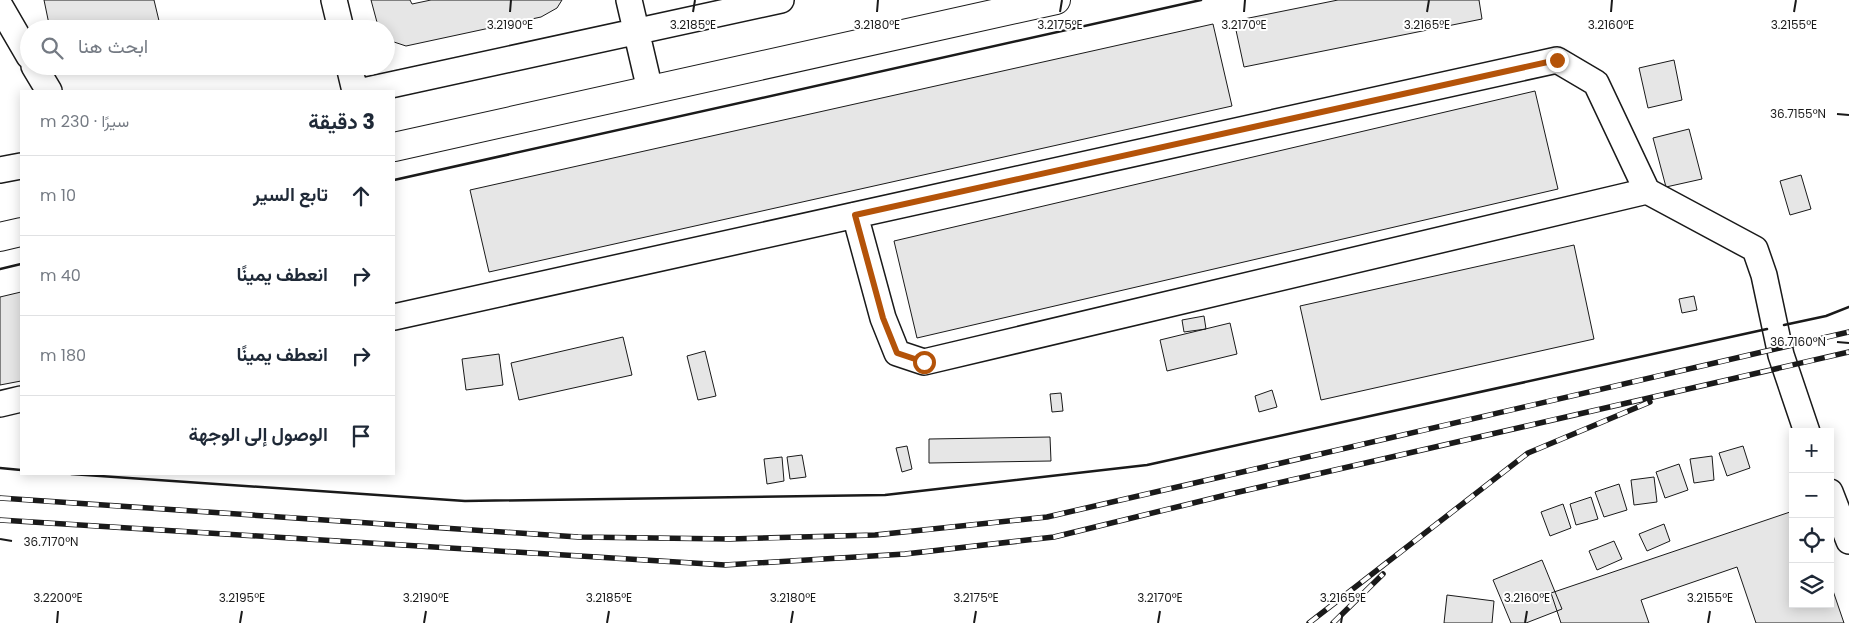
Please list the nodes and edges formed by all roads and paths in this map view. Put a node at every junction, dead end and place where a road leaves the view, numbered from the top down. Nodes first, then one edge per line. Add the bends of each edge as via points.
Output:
1 (334, 0) edge
2 (629, 0) edge
3 (782, 0) edge
4 (1056, 0) edge
5 (0, 6) edge
6 (338, 20) edge
7 (637, 32) junction
8 (20, 40) edge
9 (39, 75) edge
10 (351, 75) edge
11 (48, 90) edge
12 (355, 90) edge
13 (368, 90) edge
14 (650, 90) junction
15 (395, 147) edge
16 (20, 166) edge
17 (0, 170) edge
18 (1647, 190) junction
19 (855, 215) junction
20 (20, 232) edge
21 (0, 237) edge
22 (395, 317) edge
23 (20, 399) edge
24 (0, 404) edge
25 (1806, 428) edge
26 (1834, 502) edge
27 (1849, 541) edge

1 - 6 street
2 - 7 street
3 - 7 street
4 - 14 street
5 - 8 street
7 - 13 street
7 - 14 street
9 - 11 street
10 - 12 street
14 - 15 street
16 - 17 street
18 - 19 street via 1596,83 1557,60
18 - 19 street via 924,362 897,353 883,318
18 - 25 street via 1755,249 1764,275 1784,368
19 - 22 street
20 - 21 street
23 - 24 street
26 - 27 street

